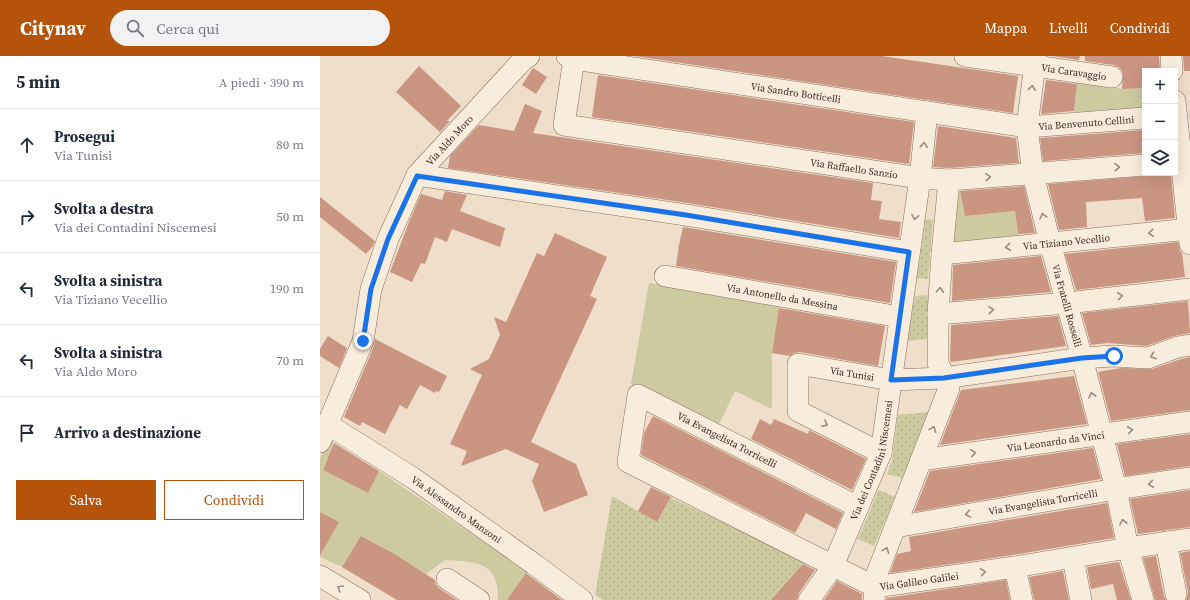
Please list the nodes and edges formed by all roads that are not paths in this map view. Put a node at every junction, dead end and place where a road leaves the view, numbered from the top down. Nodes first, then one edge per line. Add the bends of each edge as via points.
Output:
1 (529, 56) edge
2 (965, 56) edge
3 (1171, 56) edge
4 (570, 58) edge
5 (1035, 61) edge
6 (1172, 68) edge
7 (1112, 77) dead end
8 (927, 112) junction
9 (1179, 112) edge
10 (1142, 118) edge
11 (1027, 127) junction
12 (1182, 162) edge
13 (1142, 165) edge
14 (1033, 174) junction
15 (417, 176) junction
16 (920, 178) junction
17 (949, 180) junction
18 (1190, 234) edge
19 (1050, 243) junction
20 (909, 252) junction
21 (942, 254) junction
22 (665, 276) dead end
23 (1190, 288) edge
24 (1067, 302) junction
25 (938, 314) junction
26 (900, 317) junction
27 (1190, 345) edge
28 (1082, 358) junction
29 (944, 378) junction
30 (891, 380) junction
31 (638, 395) joint
32 (1190, 422) edge
33 (324, 433) edge
34 (1101, 434) junction
35 (881, 453) junction
36 (921, 460) junction
37 (1190, 478) edge
38 (1116, 489) junction
39 (858, 506) junction
40 (895, 527) junction
41 (1190, 539) edge
42 (1166, 542) junction
43 (1128, 548) junction
44 (1073, 558) junction
45 (833, 566) junction
46 (1016, 568) junction
47 (320, 576) edge
48 (447, 579) dead end
49 (874, 594) edge
50 (1176, 594) dead end
51 (360, 600) edge
52 (479, 600) edge
53 (582, 600) edge
54 (809, 600) edge
55 (1022, 600) edge
56 (1082, 600) edge
57 (1143, 600) edge

1 - 15 street, Via Aldo Moro via 514,69
2 - 5 street, Via Caravaggio
3 - 6 street
4 - 8 street, Via Sandro Botticelli
4 - 16 street, Via Raffaello Sanzio via 564,126
5 - 7 street, Via Caravaggio
11 -> 5 street, Via Fratelli Rosselli
8 - 11 street, Via Sandro Botticelli
16 -> 8 street, Via dei Contadini Niscemesi
9 - 12 street
10 - 11 street, Via Benvenuto Cellini
11 - 14 street, Via Fratelli Rosselli
12 - 18 street
14 -> 13 street, Via Raffaello Sanzio
17 -> 14 street, Via Raffaello Sanzio
19 -> 14 street, Via Fratelli Rosselli
15 - 20 street via 686,215
15 - 33 street, Via Aldo Moro via 388,239 371,289 363,341
16 - 17 street, Via Raffaello Sanzio
16 -> 20 street, Via dei Contadini Niscemesi
17 - 21 street
18 -> 19 street, Via Tiziano Vecellio
19 -> 21 street, Via Tiziano Vecellio
19 - 24 street, Via Fratelli Rosselli
20 - 26 street, Via dei Contadini Niscemesi
25 -> 21 street
22 - 26 street, Via Antonello da Messina
24 -> 23 street
25 -> 24 street
24 - 28 street, Via Fratelli Rosselli
25 - 29 street via 938,363
26 - 30 street, Via dei Contadini Niscemesi
27 -> 28 street, Via Tunisi via 1178,346 1148,358
28 - 29 street, Via Tunisi
34 -> 28 street, Via Fratelli Rosselli
29 - 30 street, Via Tunisi
36 -> 29 street via 949,388
30 - 35 street, Via dei Contadini Niscemesi
30 -> 35 street, Via Tunisi via 798,364 798,411
31 - 39 street, Via Evangelista Torricelli
31 - 45 street, Via Galileo Galilei via 628,462
34 -> 32 street, Via Leonardo da Vinci
33 - 53 street, Via Alessandro Manzoni via 413,478
36 -> 34 street, Via Leonardo da Vinci
34 - 38 street, Via Fratelli Rosselli
35 - 39 street, Via dei Contadini Niscemesi
36 - 40 street
37 -> 38 street, Via Evangelista Torricelli
38 -> 40 street, Via Evangelista Torricelli
43 -> 38 street, Via Fratelli Rosselli
39 - 45 street, Via dei Contadini Niscemesi
49 -> 40 street via 876,576
41 - 42 street, Via Galileo Galilei
42 - 43 street, Via Galileo Galilei
42 - 50 street
43 - 44 street, Via Galileo Galilei
43 - 57 street, Via Fratelli Rosselli
44 - 46 street, Via Galileo Galilei
44 - 56 street
45 - 49 street, Via Galileo Galilei
45 - 54 street, Via dei Contadini Niscemesi
49 -> 46 street, Via Galileo Galilei
46 - 55 street
51 -> 47 street
48 - 52 street

